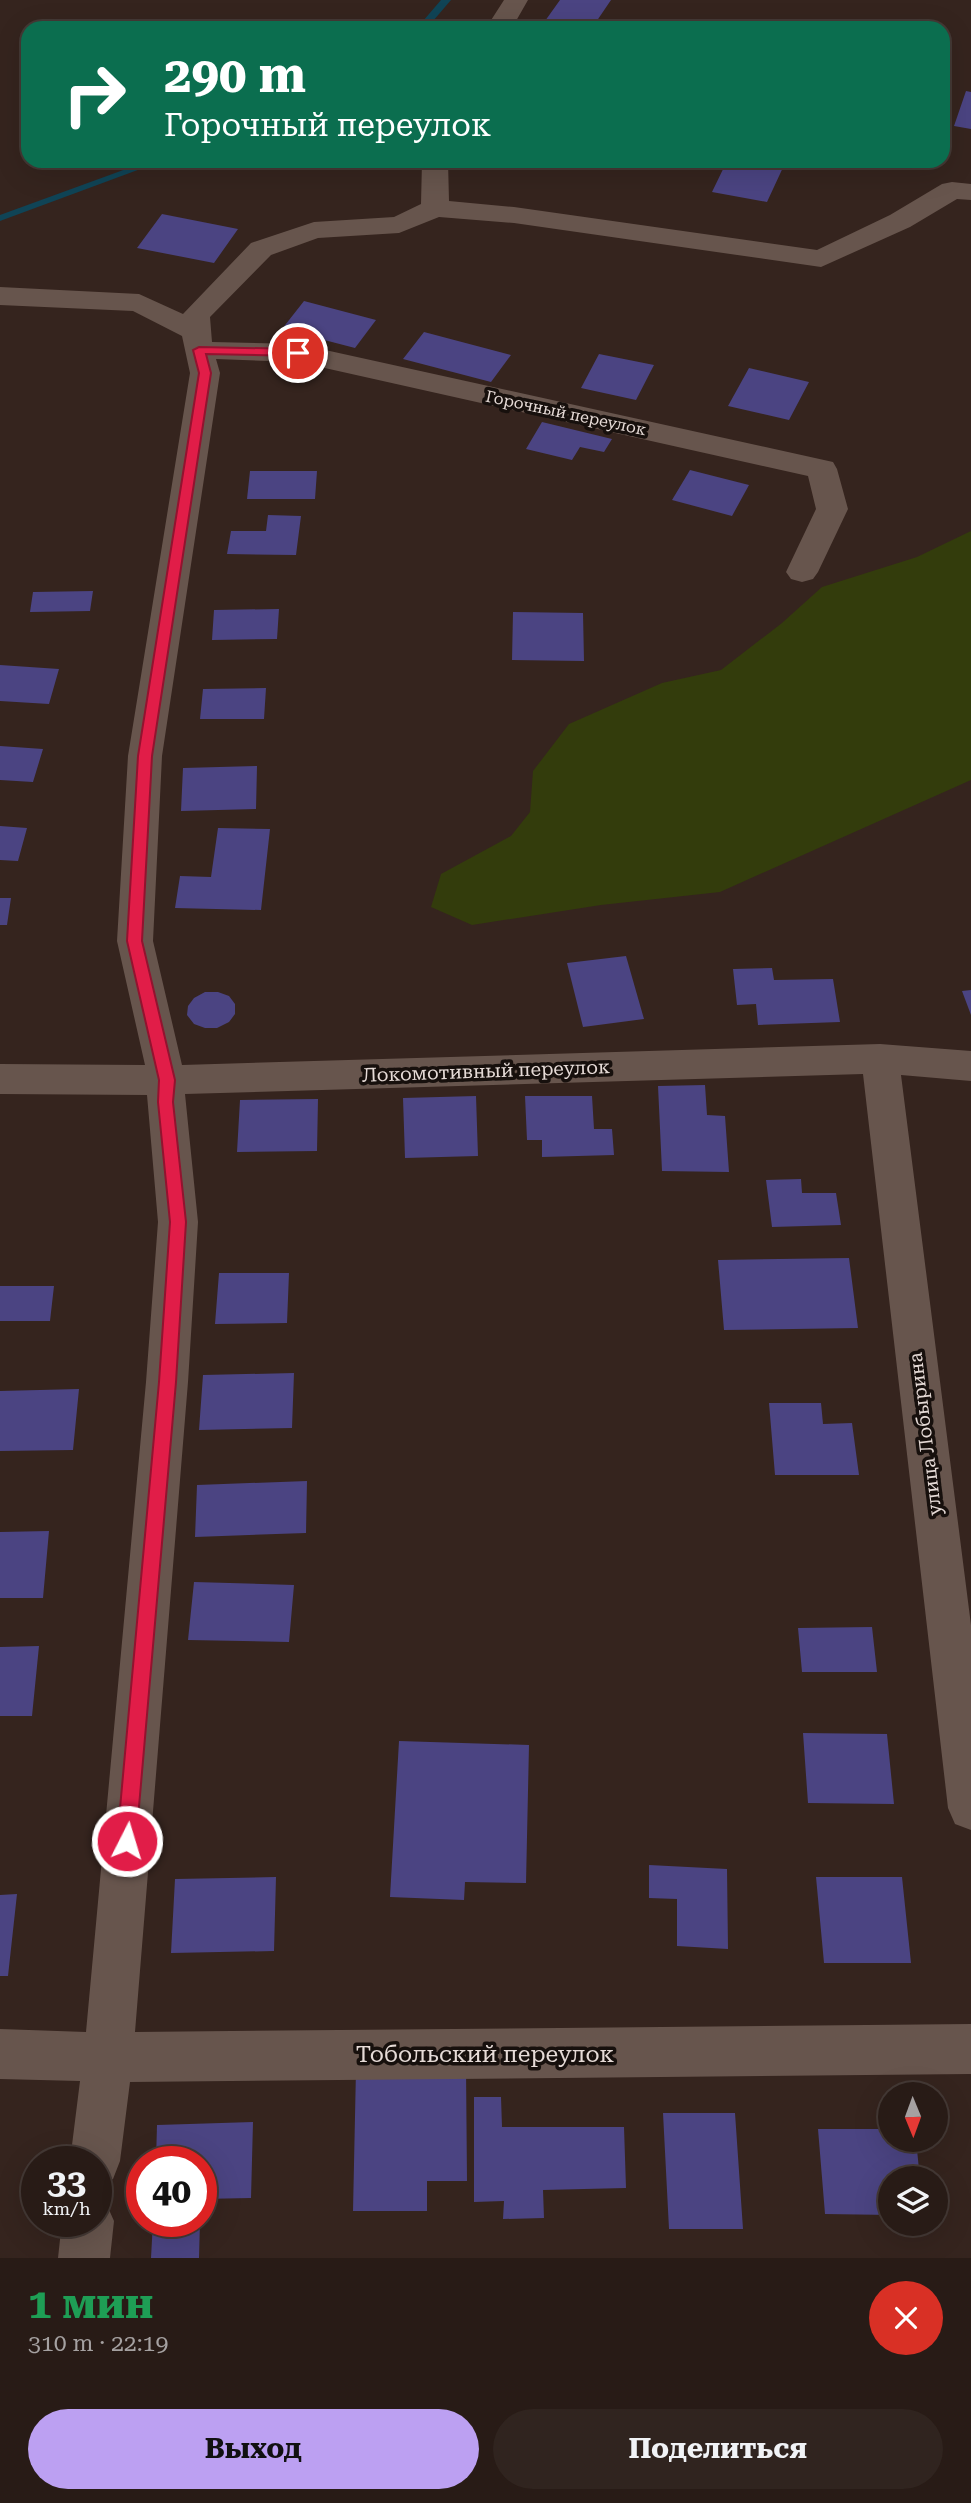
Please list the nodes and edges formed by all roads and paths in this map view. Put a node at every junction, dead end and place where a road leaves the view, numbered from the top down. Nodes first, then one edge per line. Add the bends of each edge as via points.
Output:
1 (516, 0) edge
2 (503, 21) edge
3 (435, 168) edge
4 (971, 192) edge
5 (435, 208) junction
6 (0, 296) edge
7 (197, 341) junction
8 (802, 572) dead end
9 (880, 1059) junction
10 (971, 1066) edge
11 (0, 1079) edge
12 (167, 1080) junction
13 (971, 1808) edge
14 (971, 2049) edge
15 (0, 2054) edge
16 (108, 2057) junction
17 (97, 2146) edge
18 (86, 2237) edge
19 (84, 2258) edge

1 - 2 street
3 - 5 street
4 - 5 street via 952,190 821,259
5 - 7 street via 399,225 314,230 261,249 196,315
6 - 7 street via 139,303
7 - 8 street, Горочный переулок via 298,353 822,469 832,509
7 - 12 street via 205,373 145,756 135,941
9 - 10 street, Локомотивный переулок
9 - 12 street, Локомотивный переулок
9 - 13 street, улица Лобырина
11 - 12 street, Локомотивный переулок
12 - 16 street via 178,1222
14 - 16 street, Тобольский переулок
15 - 16 street, Тобольский переулок
16 - 17 street
18 - 19 street

